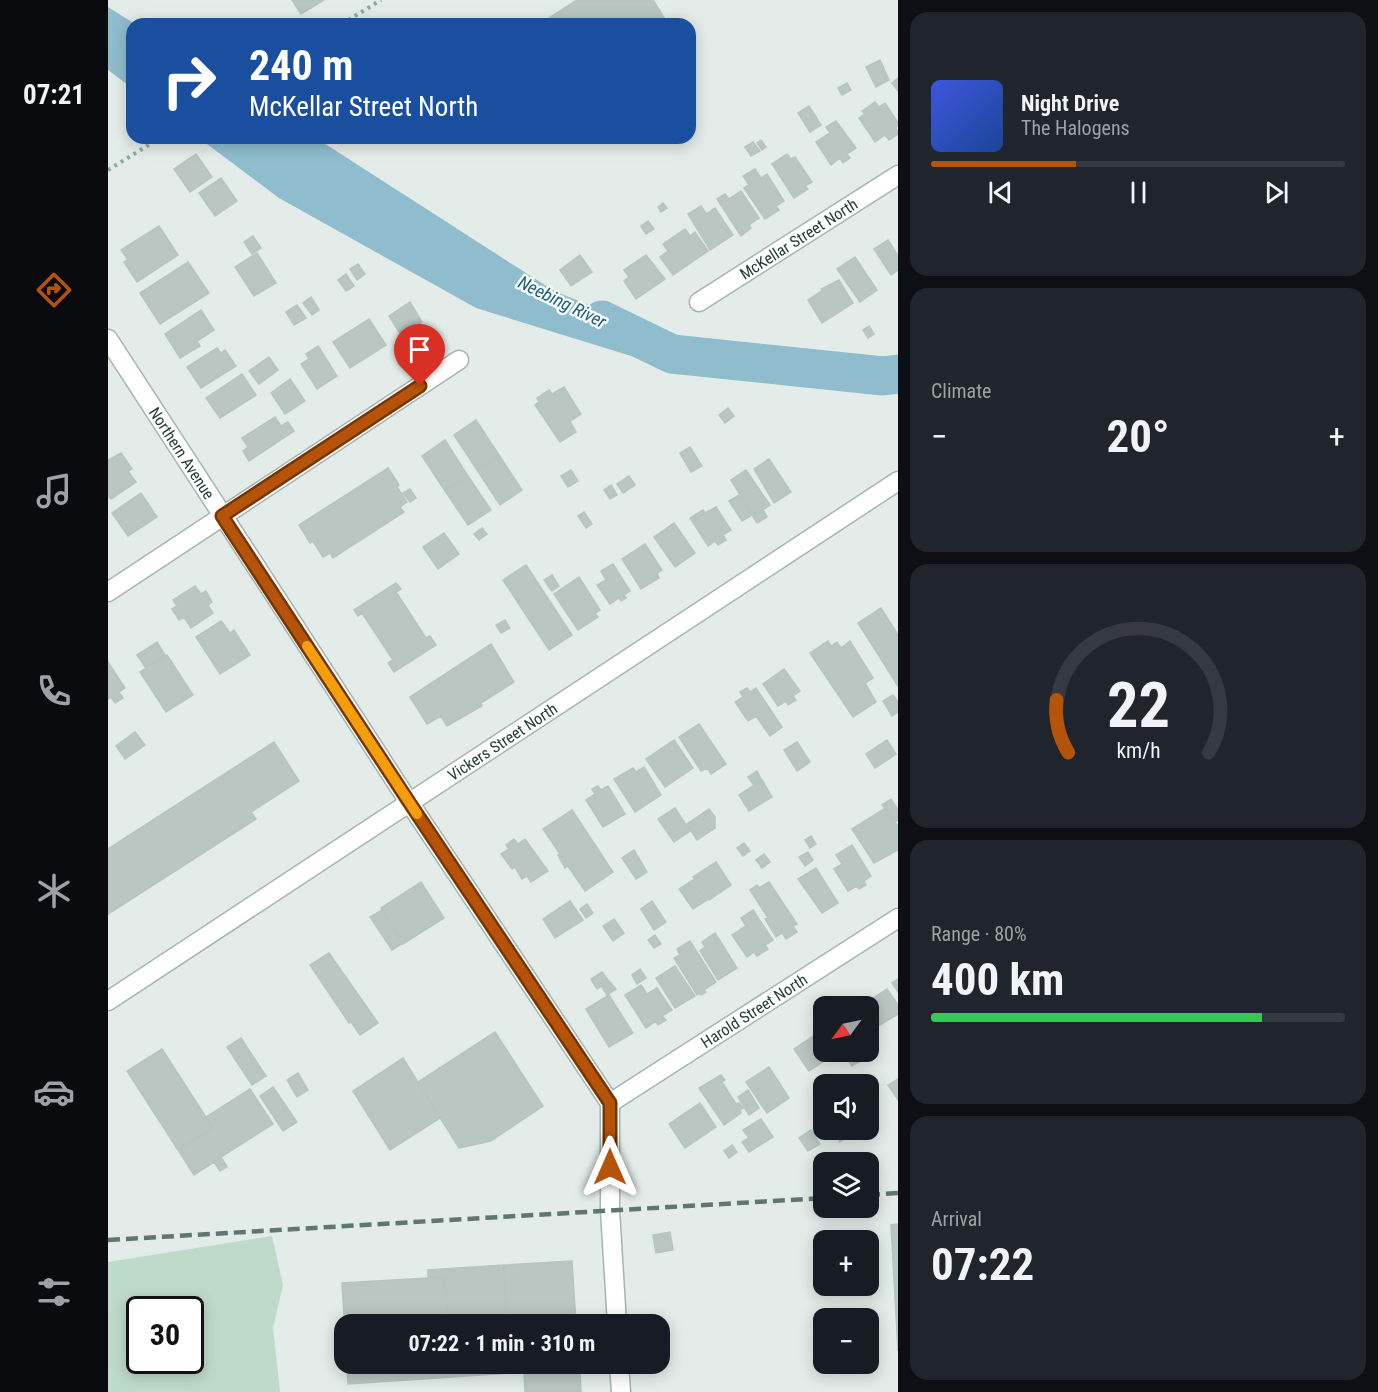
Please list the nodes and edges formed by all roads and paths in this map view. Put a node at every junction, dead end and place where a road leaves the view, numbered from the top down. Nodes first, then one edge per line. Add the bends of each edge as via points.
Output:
1 (381, 0) edge
2 (352, 18) edge
3 (150, 144) edge
4 (108, 170) edge
5 (898, 175) edge
6 (699, 302) dead end
7 (108, 339) edge
8 (459, 360) dead end
9 (898, 481) edge
10 (222, 516) junction
11 (108, 592) edge
12 (409, 802) junction
13 (898, 918) edge
14 (108, 1001) edge
15 (610, 1103) junction
16 (616, 1314) edge
17 (620, 1374) edge
18 (621, 1392) edge

1 - 2 path
3 - 4 path
5 - 6 street, McKellar Street North
7 - 10 street, Northern Avenue
8 - 10 street
9 - 12 street, Vickers Street North
10 - 11 street
10 - 12 street, Northern Avenue
12 - 14 street, Vickers Street North
12 - 15 street, Northern Avenue
13 - 15 street, Harold Street North
15 - 16 street via 610,1210
17 - 18 street

